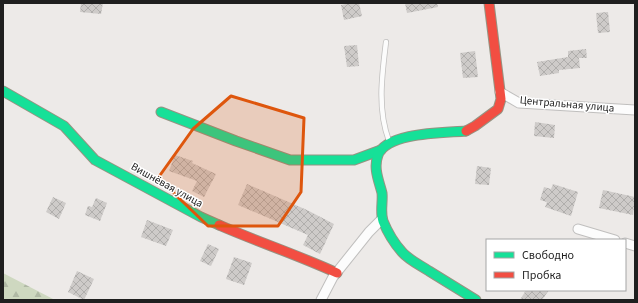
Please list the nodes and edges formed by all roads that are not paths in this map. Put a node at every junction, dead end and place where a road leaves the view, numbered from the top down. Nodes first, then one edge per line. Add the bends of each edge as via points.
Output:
1 (488, 3) edge
2 (386, 42) dead end
3 (3, 91) edge
4 (500, 92) junction
5 (635, 110) edge
6 (161, 112) dead end
7 (390, 143) junction
8 (381, 150) junction
9 (382, 219) junction
10 (578, 229) dead end
11 (611, 239) edge
12 (336, 273) junction
13 (321, 300) edge
14 (476, 300) edge

1 - 4 street
2 - 7 lane via 381,107 385,132
3 - 12 street, Вишнёвая улица via 64,126 95,160 201,217
4 - 5 street, Центральная улица via 519,103
4 - 7 street via 498,108 466,131 417,135
6 - 8 street via 290,160 354,160
7 - 8 street
8 - 9 street via 376,165 382,194
9 - 12 street via 368,232
9 - 14 street via 402,252
10 - 11 street
12 - 13 street

